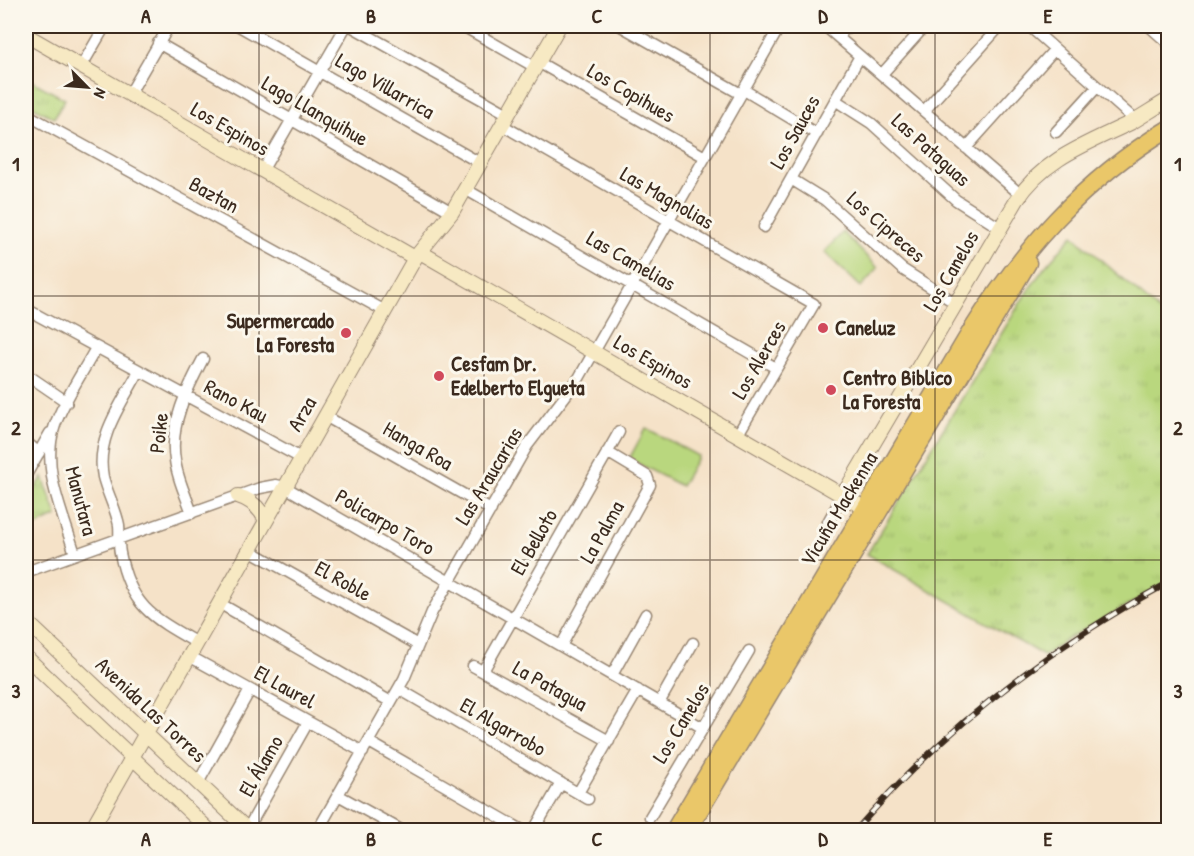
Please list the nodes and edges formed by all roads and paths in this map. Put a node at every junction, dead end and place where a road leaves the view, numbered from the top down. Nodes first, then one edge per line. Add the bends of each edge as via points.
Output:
1 (105, 26) edge
2 (169, 26) edge
3 (239, 26) edge
4 (346, 26) edge
5 (351, 26) edge
6 (463, 26) edge
7 (559, 26) edge
8 (621, 26) edge
9 (825, 26) edge
10 (848, 26) edge
11 (925, 26) edge
12 (1000, 26) edge
13 (1029, 26) edge
14 (1149, 26) edge
15 (776, 27) edge
16 (26, 36) edge
17 (838, 37) junction
18 (158, 43) junction
19 (1168, 43) edge
20 (1055, 49) junction
21 (860, 56) junction
22 (537, 65) junction
23 (81, 67) junction
24 (319, 71) junction
25 (882, 74) junction
26 (1097, 87) junction
27 (742, 92) junction
28 (129, 95) junction
29 (835, 100) junction
30 (1168, 100) edge
31 (924, 111) junction
32 (26, 114) edge
33 (291, 120) junction
34 (505, 120) junction
35 (1135, 120) junction
36 (1168, 129) edge
37 (1056, 132) dead end
38 (817, 134) junction
39 (966, 148) junction
40 (705, 157) junction
41 (480, 163) junction
42 (262, 171) junction
43 (791, 179) junction
44 (465, 189) junction
45 (1020, 194) junction
46 (452, 212) junction
47 (669, 221) junction
48 (764, 227) dead end
49 (1000, 228) junction
50 (417, 255) junction
51 (632, 285) junction
52 (814, 304) joint
53 (957, 304) junction
54 (26, 309) edge
55 (385, 311) junction
56 (96, 348) junction
57 (594, 352) junction
58 (203, 359) dead end
59 (777, 368) junction
60 (139, 371) junction
61 (26, 374) edge
62 (184, 395) junction
63 (66, 402) junction
64 (325, 416) junction
65 (56, 422) junction
66 (619, 432) dead end
67 (738, 435) junction
68 (26, 442) edge
69 (607, 452) junction
70 (39, 453) junction
71 (301, 458) junction
72 (26, 475) edge
73 (285, 487) junction
74 (843, 495) junction
75 (238, 496) junction
76 (491, 510) junction
77 (872, 512) junction
78 (192, 513) junction
79 (266, 521) junction
80 (828, 522) dead end
81 (119, 538) junction
82 (249, 550) junction
83 (75, 554) junction
84 (26, 572) edge
85 (449, 582) junction
86 (219, 603) junction
87 (646, 614) dead end
88 (513, 619) junction
89 (26, 621) edge
90 (197, 643) junction
91 (693, 643) dead end
92 (418, 645) junction
93 (561, 646) junction
94 (749, 651) dead end
95 (189, 656) junction
96 (28, 664) edge
97 (473, 666) dead end
98 (483, 671) junction
99 (612, 675) junction
100 (399, 689) junction
101 (250, 690) junction
102 (638, 690) junction
103 (391, 702) junction
104 (659, 703) junction
105 (308, 722) junction
106 (703, 728) junction
107 (145, 734) junction
108 (609, 741) junction
109 (369, 742) junction
110 (363, 752) junction
111 (132, 757) junction
112 (198, 783) junction
113 (561, 783) junction
114 (339, 795) junction
115 (650, 817) dead end
116 (202, 828) edge
117 (395, 829) edge
118 (247, 830) edge
119 (91, 831) edge
120 (318, 831) edge
121 (522, 831) edge
122 (534, 831) edge
123 (674, 831) edge
124 (688, 831) edge

1 - 23 street
2 - 18 street
3 - 24 street, Lago Villarrica
4 - 24 street
5 - 34 street, Las Magnolias
6 - 22 street, Los Copihues
7 - 22 street, Arza
8 - 27 street
9 - 17 street
10 - 17 street
11 - 25 street
12 - 31 street
13 - 20 street
14 - 19 street
15 - 27 street, Las Araucarias
16 - 23 street, Los Espinos
17 - 21 street
18 - 28 street
18 - 33 street, Lago Llanquihue
20 - 26 street
20 - 39 street
21 - 25 street
21 - 29 street, Los Sauces
22 - 34 street, Arza
22 - 40 street, Los Copihues
23 - 28 street, Los Espinos
24 - 33 street
24 - 41 street, Lago Villarrica
25 - 31 street
26 - 35 street
26 - 37 street
27 - 38 street
27 - 40 street, Las Araucarias
28 - 42 street, Los Espinos
29 - 38 street, Los Sauces
29 - 49 street, Las Pataguas via 871,123 956,200
30 - 35 street, Los Canelos
31 - 39 street
32 - 55 street, Baztan
33 - 42 street
33 - 46 street, Lago Llanquihue
34 - 41 street, Arza
34 - 47 street, Las Magnolias
35 - 45 street, Los Canelos via 1050,164
36 - 77 main road, Vicuña Mackenna via 1107,171 1055,219 1017,263 984,310
38 - 43 street, Los Sauces
39 - 45 street
40 - 47 street, Las Araucarias
41 - 44 street, Arza
42 - 50 street, Los Espinos
43 - 48 street, Los Sauces
43 - 53 street, Los Cipreces via 825,200 902,269
44 - 46 street, Arza
44 - 51 street, Las Camelias
45 - 49 street, Los Canelos
46 - 50 street, Arza
47 - 51 street, Las Araucarias
47 - 52 street, Las Magnolias
49 - 53 street, Los Canelos
50 - 55 street, Arza
50 - 57 street, Los Espinos
51 - 57 street, Las Araucarias
51 - 59 street, Las Camelias
52 - 59 street, Los Alerces
53 - 74 street, Los Canelos
54 - 56 street
55 - 64 street, Arza
56 - 60 street
56 - 63 street, Manutara
57 - 67 street, Los Espinos
57 - 76 street, Las Araucarias via 572,389 527,446
58 - 62 street, Poike
59 - 67 street, Los Alerces
60 - 62 street
60 - 81 street via 108,430 102,454 102,472 119,524
61 - 63 street
62 - 71 street, Rano Kau
62 - 78 street, Poike via 174,450
63 - 65 street, Manutara
64 - 71 street, Arza
64 - 76 street, Hanga Roa
65 - 70 street, Manutara
65 - 83 street, Manutara via 50,451 51,474
66 - 69 street, El Belloto
67 - 74 street, Los Espinos
68 - 70 street
69 - 88 street, El Belloto
69 - 93 street, La Palma via 647,476 650,485
70 - 72 street, Manutara
71 - 73 street, Arza
73 - 75 street via 269,486
73 - 79 street, Arza
73 - 85 street, Policarpo Toro
74 - 77 street, Los Espinos
74 - 80 street, Los Canelos
75 - 78 street
75 - 79 street via 257,506
76 - 85 street, Las Araucarias
77 - 123 main road, Vicuña Mackenna
77 - 124 main road, Vicuña Mackenna
78 - 81 street
79 - 82 street, Arza
81 - 83 street
81 - 90 street via 120,552 139,602 155,618
82 - 86 street, Arza
82 - 92 street, El Roble
83 - 84 street
85 - 88 street, Policarpo Toro
85 - 92 street, Las Araucarias
86 - 90 street, Arza
86 - 103 street
87 - 99 street
88 - 93 street, Policarpo Toro
88 - 98 street, El Belloto
89 - 107 street, Avenida Las Torres
90 - 95 street, Arza
91 - 104 street
92 - 100 street, Las Araucarias
93 - 99 street, Policarpo Toro
94 - 106 street, Los Canelos
95 - 101 street, El Laurel
95 - 107 street, Arza
96 - 111 street
97 - 98 street, La Patagua
98 - 108 street, La Patagua
99 - 102 street, Policarpo Toro
100 - 103 street, Las Araucarias
100 - 113 street, El Algarrobo
101 - 105 street, El Laurel
101 - 112 street
102 - 104 street, Policarpo Toro
102 - 108 street
103 - 109 street, Las Araucarias
104 - 106 street, Policarpo Toro
105 - 110 street, El Laurel
105 - 118 street, El Álamo
106 - 115 street, Los Canelos
107 - 111 street, Arza
107 - 112 street, Avenida Las Torres
108 - 113 street, El Algarrobo via 583,796
109 - 110 street, Las Araucarias
109 - 121 street
110 - 114 street, Las Araucarias
111 - 116 street
111 - 119 street, Arza
112 - 118 street, Avenida Las Torres
113 - 122 street
114 - 117 street
114 - 120 street, Las Araucarias

